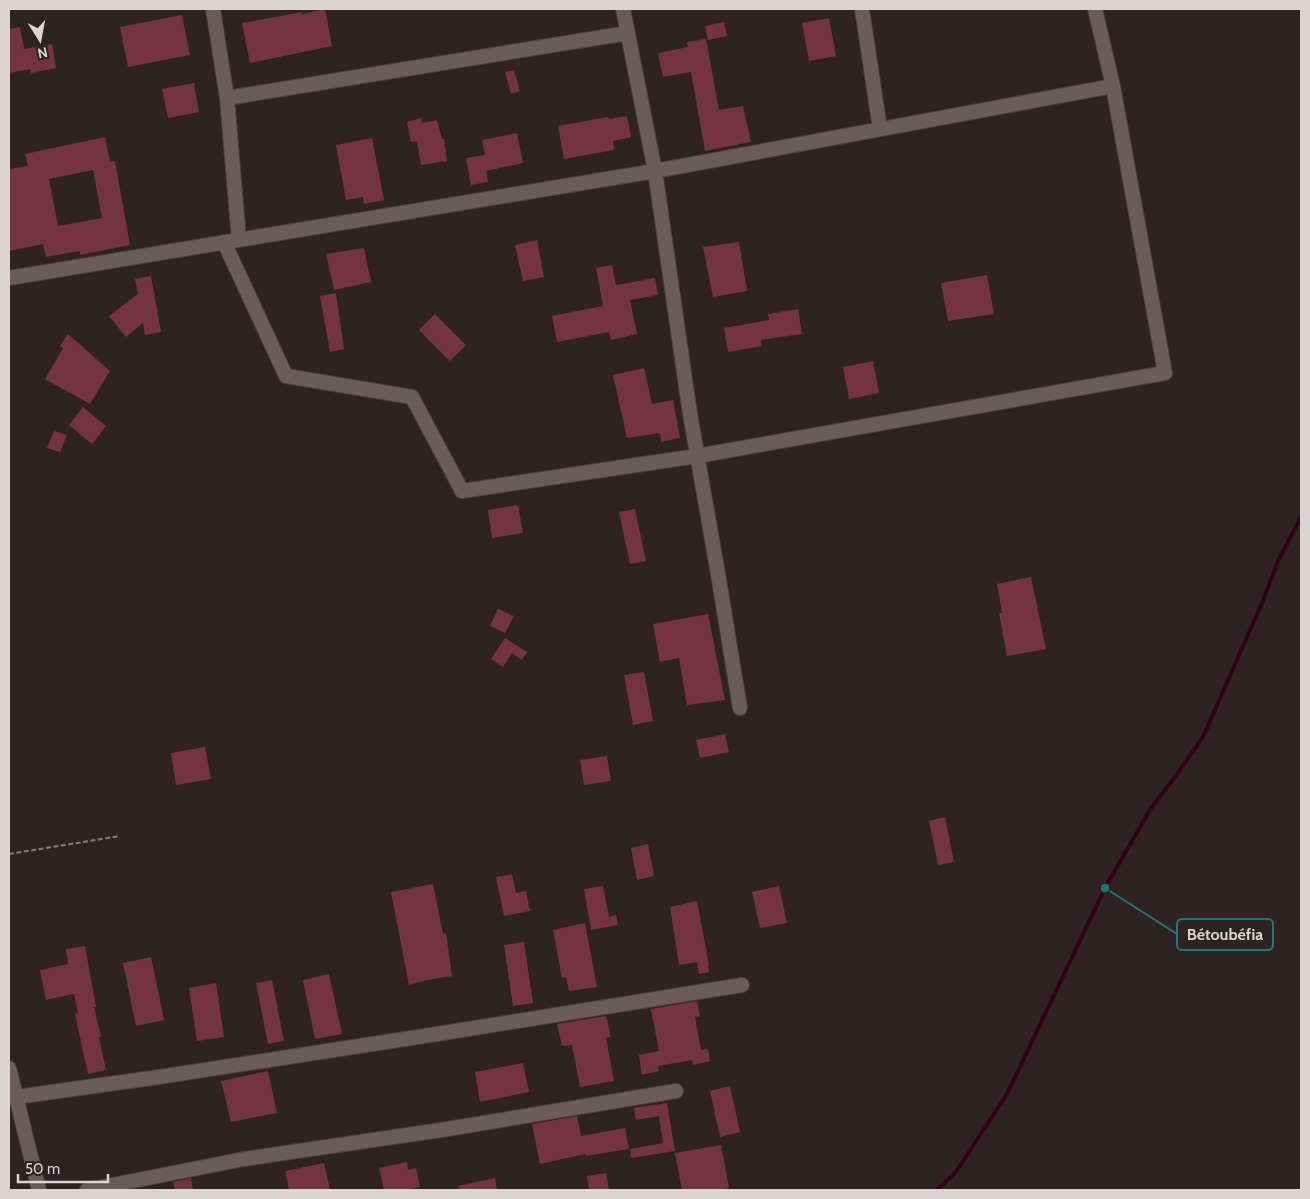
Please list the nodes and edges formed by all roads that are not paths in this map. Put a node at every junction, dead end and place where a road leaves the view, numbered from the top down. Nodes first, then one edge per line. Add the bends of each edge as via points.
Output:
1 (213, 9) edge
2 (623, 9) edge
3 (862, 9) edge
4 (1094, 9) edge
5 (628, 33) junction
6 (1113, 86) junction
7 (226, 98) junction
8 (880, 129) junction
9 (655, 170) junction
10 (239, 240) junction
11 (224, 242) junction
12 (9, 278) edge
13 (697, 456) junction
14 (740, 708) dead end
15 (742, 985) dead end
16 (9, 1068) edge
17 (676, 1091) dead end
18 (13, 1097) edge
19 (39, 1190) edge
20 (87, 1190) edge

1 - 7 street
2 - 5 street
3 - 8 street
4 - 6 street
5 - 7 street
5 - 9 street
6 - 8 street
6 - 13 street via 1165,373
7 - 10 street
8 - 9 street
9 - 10 street
9 - 13 street
10 - 11 street
11 - 12 street
11 - 13 street via 286,376 412,397 462,491
13 - 14 street
15 - 18 street
16 - 18 street
17 - 20 street via 244,1159
18 - 19 street

